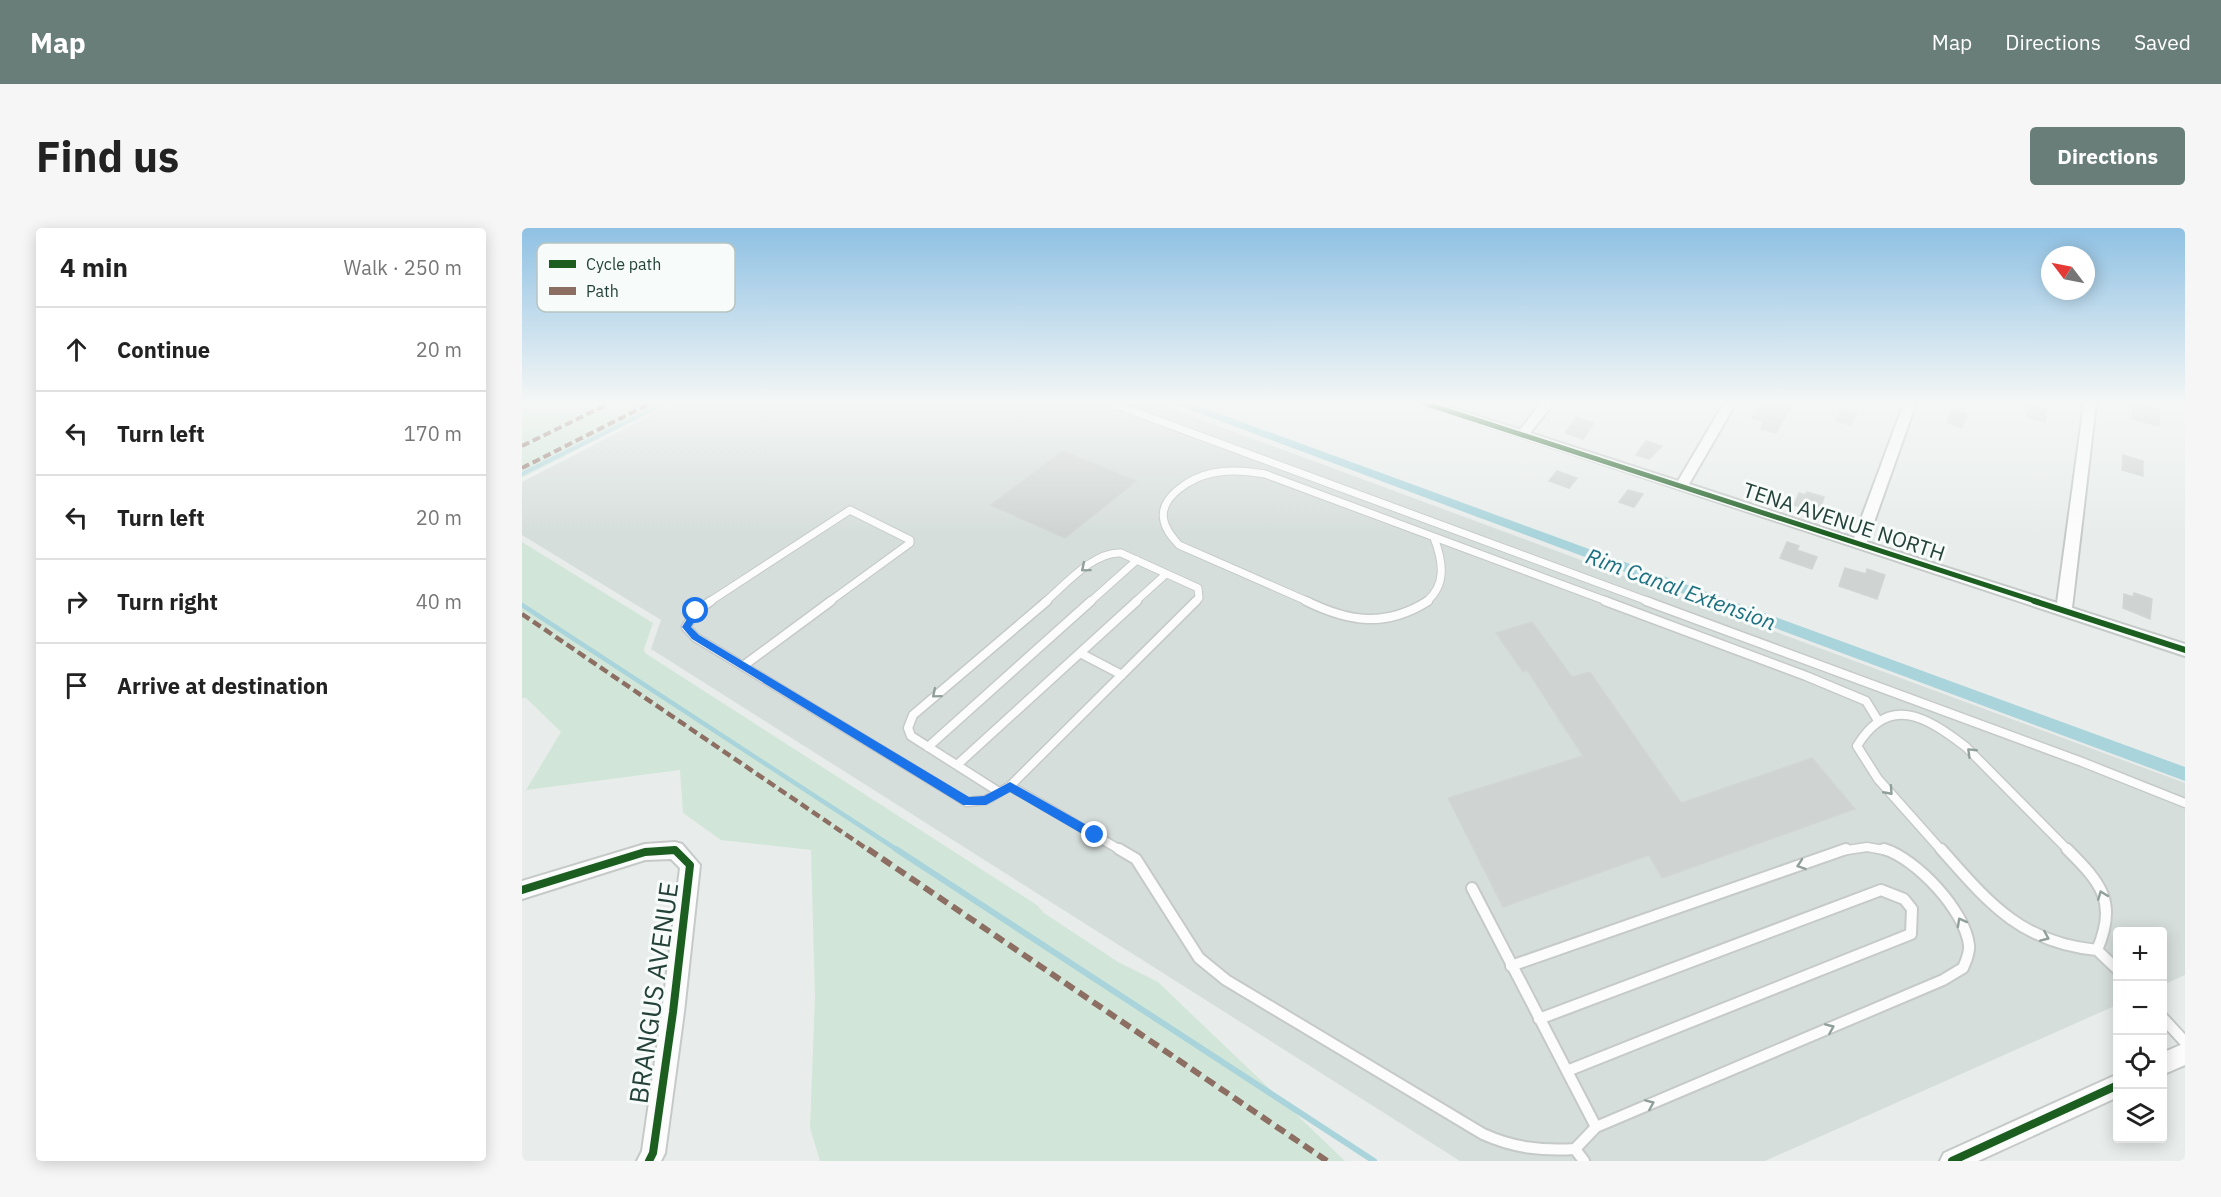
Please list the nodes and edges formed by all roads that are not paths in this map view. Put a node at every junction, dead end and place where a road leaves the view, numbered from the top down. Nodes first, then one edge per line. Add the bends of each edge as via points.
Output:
1 (1229, 447) edge
2 (1557, 447) edge
3 (1704, 447) edge
4 (1894, 447) edge
5 (2085, 447) edge
6 (1680, 487) junction
7 (1434, 538) junction
8 (1859, 544) junction
9 (1137, 561) junction
10 (1166, 574) junction
11 (2064, 611) junction
12 (2185, 650) edge
13 (1080, 652) junction
14 (743, 666) junction
15 (1122, 675) junction
16 (1877, 719) junction
17 (928, 747) junction
18 (957, 765) junction
19 (1010, 786) junction
20 (999, 792) junction
21 (2185, 803) edge
22 (1472, 888) dead end
23 (522, 890) edge
24 (2097, 950) junction
25 (2113, 965) edge
26 (1512, 966) junction
27 (1539, 1018) junction
28 (2167, 1022) edge
29 (2185, 1042) edge
30 (2185, 1054) edge
31 (2167, 1062) edge
32 (1567, 1071) junction
33 (2113, 1087) edge
34 (1596, 1127) junction
35 (1575, 1149) junction
36 (649, 1161) edge
37 (1584, 1161) edge
38 (1952, 1161) edge

1 - 21 lane
2 - 6 street, TENA AVENUE NORTH
3 - 6 street
4 - 8 street
5 - 11 street
6 - 8 street, TENA AVENUE NORTH
7 - 7 lane via 1265,474 1244,470 1216,471 1178,487 1162,517 1168,533 1179,545 1334,613 1362,620 1392,617 1435,595 1443,559
7 - 16 lane via 1806,676 1866,701
8 - 11 street, TENA AVENUE NORTH
9 - 10 lane
9 - 17 lane
9 -> 17 lane via 1110,552 1098,557 913,715 908,728 911,736
10 - 13 lane
10 - 15 lane via 1198,588 1199,598
11 - 12 street, TENA AVENUE NORTH
13 - 15 lane
13 - 18 lane
14 - 14 lane via 695,637 686,627 696,611 850,510 910,540
14 - 20 lane via 967,802 986,800
15 - 19 lane
24 -> 16 lane via 2107,917 2104,892 2079,861 1946,731 1920,718 1903,715
16 -> 24 lane via 1864,729 1857,746 1873,771 1990,903 2014,923 2049,939
17 - 18 lane
18 - 20 lane
19 - 20 lane
19 - 35 lane via 1136,859 1199,958 1226,980 1507,1146 1543,1151
22 - 26 lane
23 - 36 street, BRANGUS AVENUE via 645,852 675,850 690,865 673,1011
24 - 25 lane
26 - 27 lane
34 -> 26 lane via 1943,980 1963,968 1970,947 1966,933 1954,911 1913,863 1885,849 1858,847
27 - 32 lane
27 - 32 lane via 1881,890 1897,894 1914,912 1911,934
28 - 29 lane
30 - 31 street
32 - 34 lane
33 - 38 street
34 - 35 lane
35 - 37 lane

